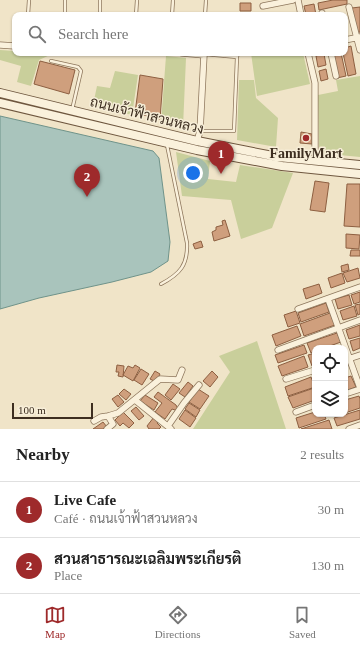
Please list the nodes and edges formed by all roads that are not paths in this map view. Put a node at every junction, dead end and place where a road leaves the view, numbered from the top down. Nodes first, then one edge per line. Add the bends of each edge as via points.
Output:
1 (29, 0) edge
2 (65, 0) edge
3 (100, 0) edge
4 (137, 0) edge
5 (173, 0) edge
6 (206, 0) edge
7 (293, 0) edge
8 (298, 0) edge
9 (263, 6) dead end
10 (349, 7) dead end
11 (28, 12) edge
12 (65, 12) edge
13 (100, 12) edge
14 (136, 12) edge
15 (172, 12) edge
16 (205, 12) edge
17 (300, 12) edge
18 (358, 37) edge
19 (348, 39) edge
20 (0, 45) edge
21 (12, 46) edge
22 (360, 50) edge
23 (204, 56) edge
24 (226, 56) edge
25 (309, 56) edge
26 (332, 56) edge
27 (237, 57) joint
28 (51, 60) dead end
29 (336, 76) dead end
30 (2, 93) edge
31 (1, 103) edge
32 (72, 110) junction
33 (200, 131) junction
34 (197, 141) junction
35 (166, 143) junction
36 (315, 161) junction
37 (360, 165) edge
38 (360, 174) edge
39 (161, 284) dead end
40 (360, 287) edge
41 (328, 299) junction
42 (298, 309) dead end
43 (360, 320) edge
44 (338, 327) junction
45 (343, 345) edge
46 (278, 350) dead end
47 (360, 355) edge
48 (348, 359) edge
49 (348, 361) edge
50 (182, 370) dead end
51 (312, 371) edge
52 (286, 379) dead end
53 (199, 385) dead end
54 (360, 389) edge
55 (348, 393) edge
56 (134, 400) junction
57 (312, 406) edge
58 (296, 412) dead end
59 (108, 416) junction
60 (94, 421) dead end
61 (360, 425) edge
62 (170, 427) edge
63 (107, 429) edge
64 (349, 429) edge

1 - 11 lane
2 - 12 lane
3 - 13 lane
4 - 14 lane
5 - 15 lane
6 - 16 lane
7 - 9 street
8 - 17 street
10 - 18 street
18 - 19 street
18 - 22 street
20 - 21 street
23 - 33 street
24 - 27 lane
25 - 36 street via 315,83
26 - 29 street
27 - 33 lane via 234,131
28 - 32 lane via 78,67 81,71
30 - 31 main road
30 - 32 main road, ถนนเจ้าฟ้าสวนหลวง
31 - 35 main road, ถนนเจ้าฟ้าสวนหลวง
32 - 34 main road, ถนนเจ้าฟ้าสวนหลวง
33 - 34 street
34 - 36 main road, ถนนเจ้าฟ้าสวนหลวง via 278,157
35 - 38 main road, ถนนเจ้าฟ้าสวนหลวง via 282,166
35 - 39 lane via 188,254 175,277
36 - 37 main road, ถนนเจ้าฟ้าสวนหลวง
40 - 41 street
41 - 42 street
41 - 44 street
43 - 44 street
44 - 45 street
44 - 46 street
47 - 48 street
49 - 54 street
50 - 56 street via 178,380 160,379
51 - 52 street
53 - 62 street via 184,403
54 - 55 street
56 - 59 street
56 - 62 street
57 - 58 street
59 - 60 street
59 - 63 street via 113,424
61 - 64 street

